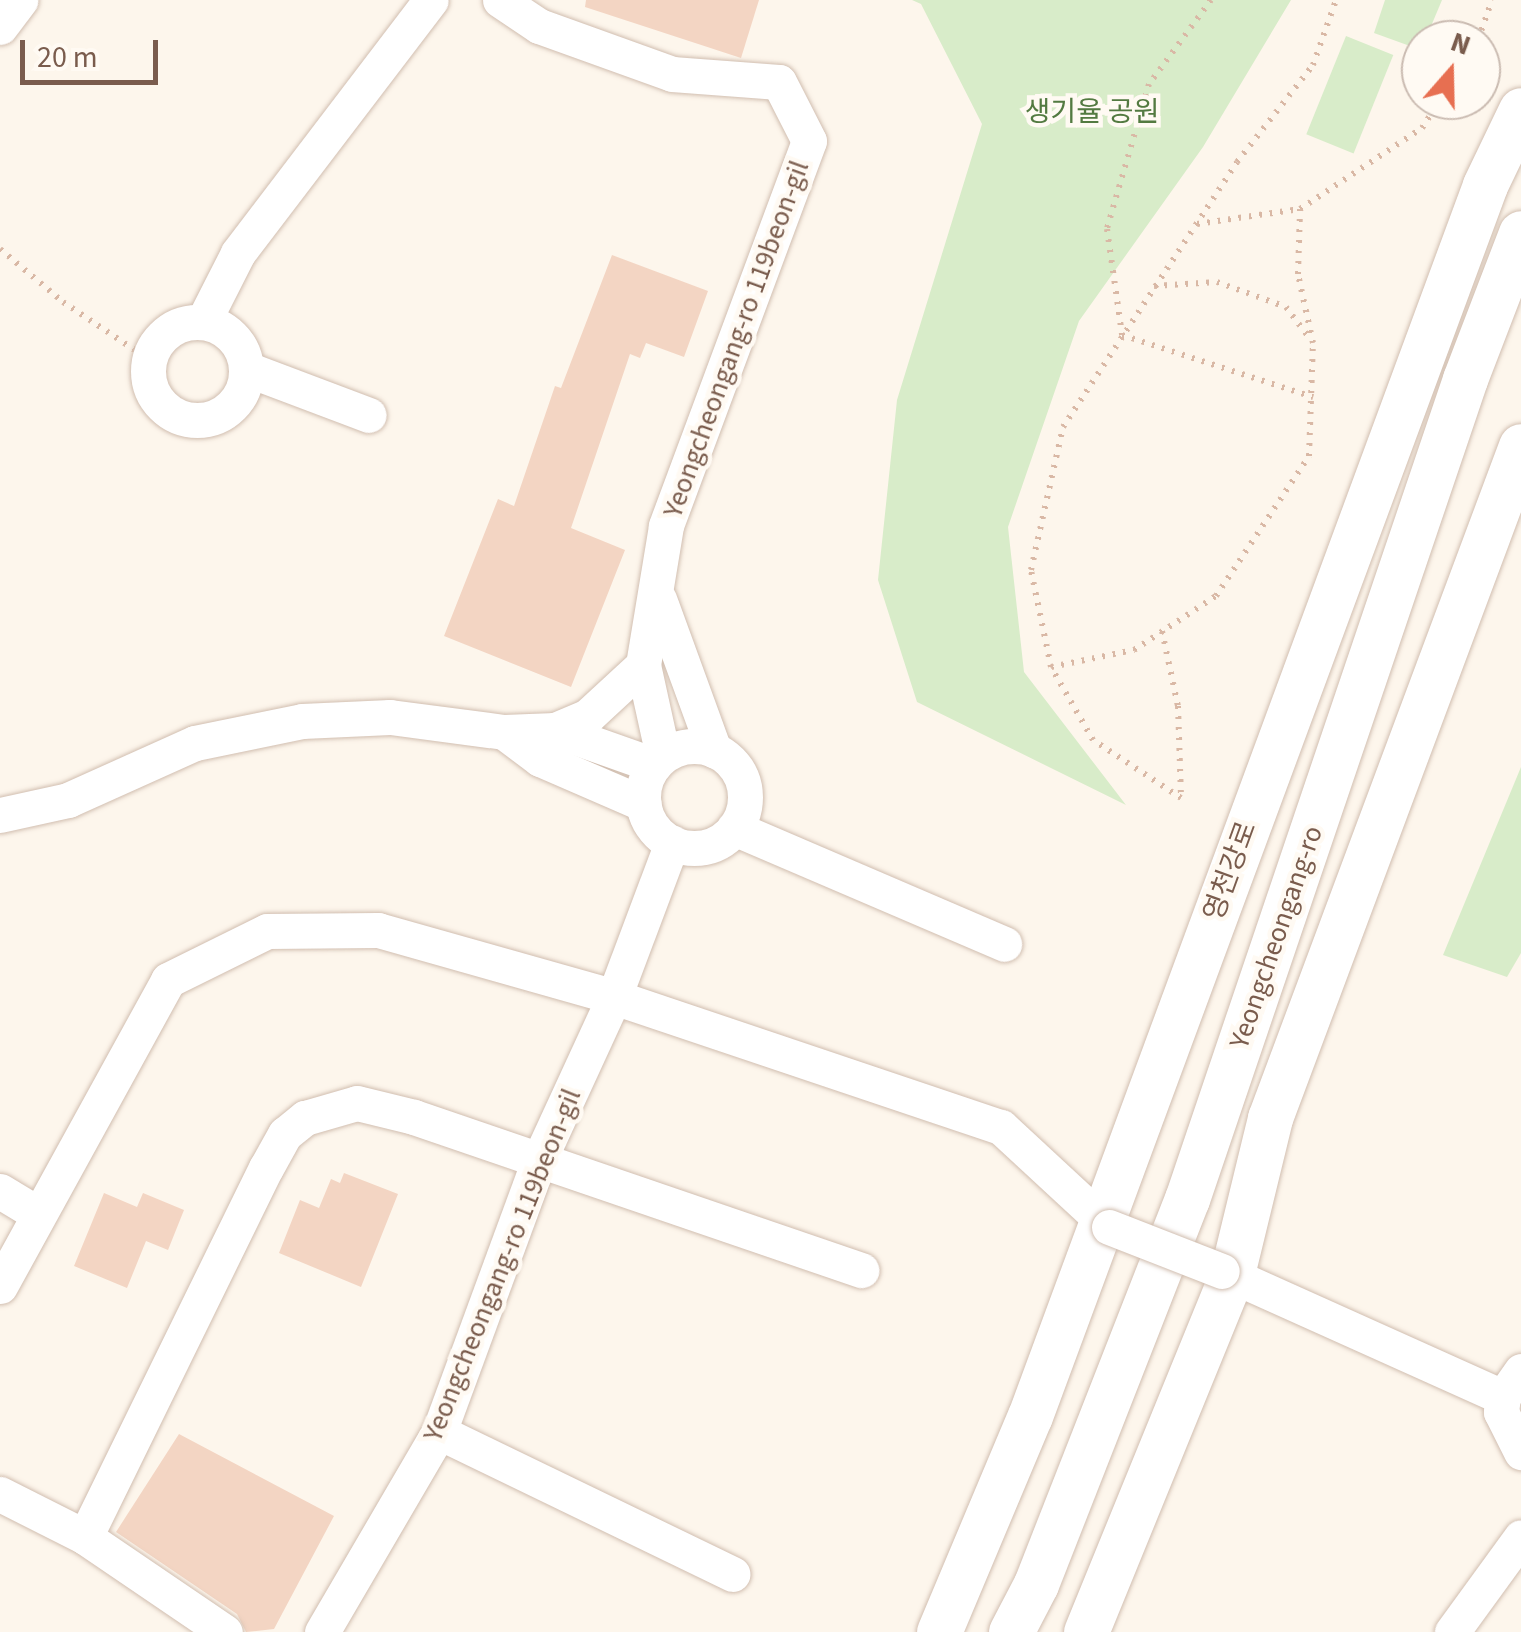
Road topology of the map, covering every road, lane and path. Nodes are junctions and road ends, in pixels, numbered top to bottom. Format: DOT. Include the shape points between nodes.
graph roads {
  1 [pos="20,0"];
  2 [pos="430,0"];
  3 [pos="500,0"];
  4 [pos="1211,0"];
  5 [pos="1336,0"];
  6 [pos="0,27"];
  7 [pos="1521,110"];
  8 [pos="1427,120"];
  9 [pos="1300,209"];
  10 [pos="1195,224"];
  11 [pos="1521,233"];
  12 [pos="0,249"];
  13 [pos="1153,286"];
  14 [pos="203,322"];
  15 [pos="1122,334"];
  16 [pos="1313,344"];
  17 [pos="148,358"];
  18 [pos="247,369"];
  19 [pos="1313,397"];
  20 [pos="369,416"];
  21 [pos="1521,446"];
  22 [pos="659,599"];
  23 [pos="1162,631"];
  24 [pos="644,665"];
  25 [pos="1050,667"];
  26 [pos="555,730"];
  27 [pos="504,732"];
  28 [pos="714,750"];
  29 [pos="659,760"];
  30 [pos="644,804"];
  31 [pos="0,815"];
  32 [pos="734,828"];
  33 [pos="672,843"];
  34 [pos="1004,944"];
  35 [pos="614,997"];
  36 [pos="540,1158"];
  37 [pos="0,1192"];
  38 [pos="38,1214"];
  39 [pos="1105,1224"];
  40 [pos="862,1270"];
  41 [pos="1227,1273"];
  42 [pos="0,1286"];
  43 [pos="1512,1384"];
  44 [pos="439,1432"];
  45 [pos="1521,1452"];
  46 [pos="0,1494"];
  47 [pos="1521,1537"];
  48 [pos="85,1538"];
  49 [pos="734,1574"];
  50 [pos="225,1632"];
  51 [pos="322,1632"];
  52 [pos="940,1632"];
  53 [pos="1011,1632"];
  54 [pos="1086,1632"];
  55 [pos="1452,1632"];
  1 -- 6 [label="street"];
  2 -- 14 [label="street" via="238,252"];
  3 -- 22 [label="street, Yeongcheongang-ro 119beon-gil" via="539,26 672,74 778,82 809,140 666,526"];
  4 -- 15 [label="path" via="1149,84 1106,230"];
  5 -- 10 [label="path" via="1313,65"];
  7 -- 39 [label="street, 영천강로" via="1484,185"];
  8 -- 9 [label="path"];
  9 -- 10 [label="path"];
  9 -- 16 [label="path" via="1298,274"];
  10 -- 13 [label="path"];
  11 -- 53 [label="street, Yeongcheongang-ro" via="1465,378 1187,1199 1036,1584"];
  12 -- 17 [label="path" via="63,302"];
  13 -- 15 [label="path"];
  13 -- 16 [label="path" via="1216,282 1234,288 1286,307"];
  14 -- 17 [label="street" via="169,330"];
  14 -- 18 [label="street" via="234,338"];
  15 -- 19 [label="path"];
  15 -- 25 [label="path" via="1063,426 1031,570"];
  16 -- 19 [label="path"];
  17 -- 18 [label="street" via="152,392 175,416 191,420 208,419 237,401"];
  18 -- 20 [label="street"];
  19 -- 23 [label="path" via="1309,456 1276,513 1216,596"];
  21 -- 41 [label="street" via="1270,1118"];
  22 -- 24 [label="street"];
  22 -- 28 [label="street"];
  23 -- 25 [label="path" via="1134,650"];
  23 -- 25 [label="path" via="1178,706 1181,798 1093,740"];
  24 -- 26 [label="street" via="588,716"];
  24 -- 29 [label="street"];
  26 -- 27 [label="street"];
  26 -- 29 [label="street"];
  27 -- 30 [label="street" via="540,758"];
  27 -- 31 [label="street" via="390,717 302,721 195,743 68,800"];
  28 -- 29 [label="street" via="678,748"];
  28 -- 32 [label="street" via="729,760 745,793"];
  29 -- 30 [label="street"];
  30 -- 33 [label="street" via="648,820"];
  32 -- 33 [label="street" via="706,847"];
  32 -- 34 [label="street"];
  33 -- 35 [label="street, Yeongcheongang-ro 119beon-gil"];
  35 -- 36 [label="street, Yeongcheongang-ro 119beon-gil"];
  35 -- 38 [label="street" via="378,930 266,931 168,980"];
  35 -- 39 [label="street" via="1001,1128"];
  36 -- 40 [label="street"];
  36 -- 44 [label="street, Yeongcheongang-ro 119beon-gil"];
  36 -- 48 [label="street" via="356,1102 305,1118 284,1134"];
  37 -- 38 [label="street"];
  38 -- 42 [label="street"];
  39 -- 41 [label="street, bridge"];
  39 -- 52 [label="street, 영천강로" via="971,1569"];
  41 -- 43 [label="street"];
  41 -- 54 [label="street"];
  43 -- 45 [label="street" via="1504,1428"];
  44 -- 49 [label="street"];
  44 -- 51 [label="street, Yeongcheongang-ro 119beon-gil"];
  46 -- 48 [label="street"];
  47 -- 55 [label="street"];
  48 -- 50 [label="street"];
}
